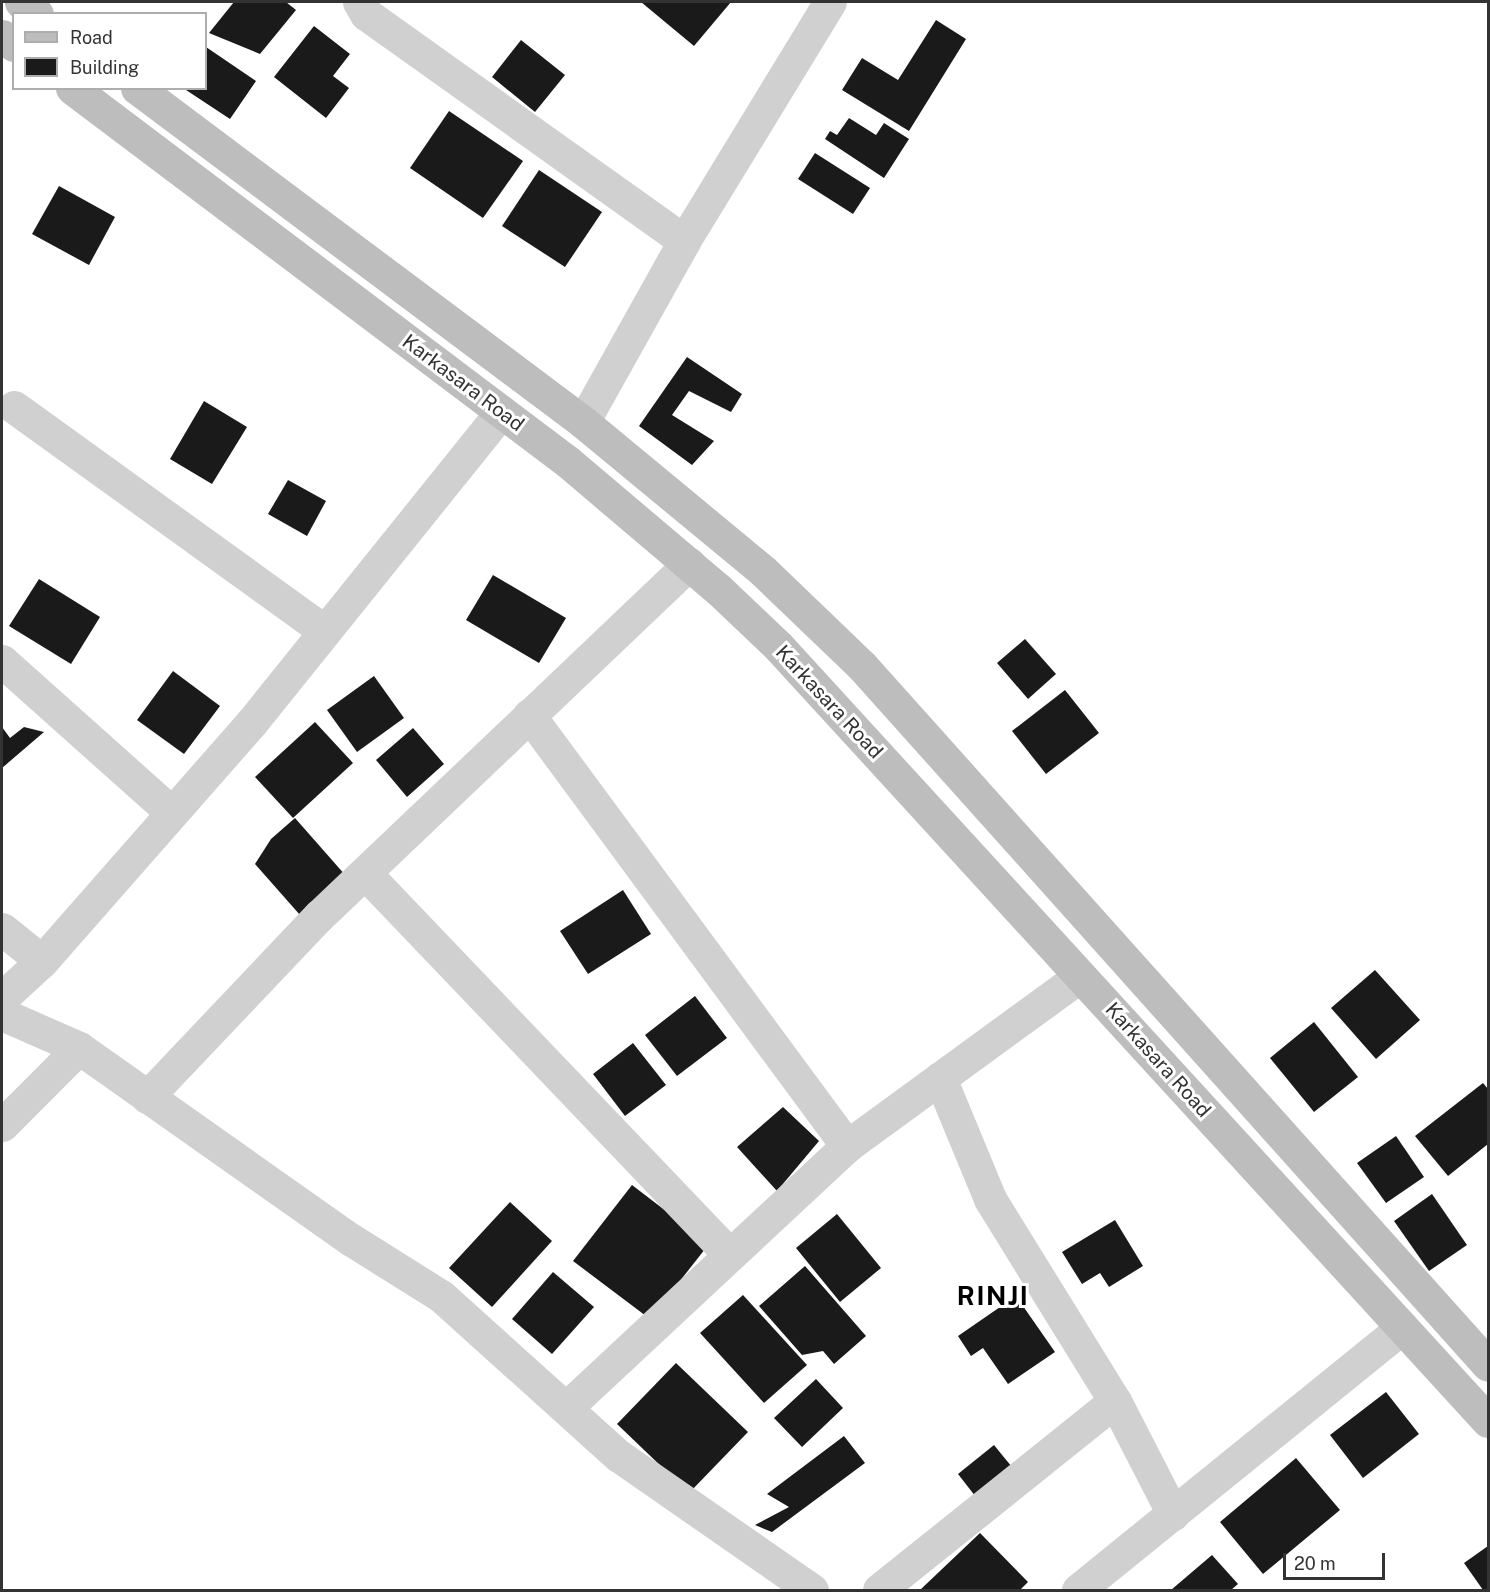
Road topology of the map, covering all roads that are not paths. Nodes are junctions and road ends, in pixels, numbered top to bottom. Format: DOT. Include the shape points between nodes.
graph roads {
  1 [pos="21,2"];
  2 [pos="360,2"];
  3 [pos="824,4"];
  4 [pos="34,12"];
  5 [pos="75,90"];
  6 [pos="140,90"];
  7 [pos="684,241"];
  8 [pos="456,327"];
  9 [pos="432,359"];
  10 [pos="14,407"];
  11 [pos="501,412"];
  12 [pos="583,422"];
  13 [pos="689,564"];
  14 [pos="325,631"];
  15 [pos="2,661"];
  16 [pos="529,715"];
  17 [pos="171,812"];
  18 [pos="365,873"];
  19 [pos="2,928"];
  20 [pos="42,961"];
  21 [pos="1080,976"];
  22 [pos="2,998"];
  23 [pos="2,1014"];
  24 [pos="78,1048"];
  25 [pos="940,1078"];
  26 [pos="147,1097"];
  27 [pos="2,1125"];
  28 [pos="847,1146"];
  29 [pos="730,1255"];
  30 [pos="1402,1328"];
  31 [pos="1488,1365"];
  32 [pos="1115,1401"];
  33 [pos="566,1408"];
  34 [pos="1488,1421"];
  35 [pos="1173,1514"];
  36 [pos="812,1590"];
  37 [pos="879,1590"];
  38 [pos="1078,1590"];
  1 -- 4 [label="main road"];
  2 -- 7 [label="street" via="366,14"];
  3 -- 7 [label="street"];
  5 -- 9 [label="main road, Karkasara Road"];
  6 -- 8 [label="main road, Karkasara Road"];
  7 -- 12 [label="street"];
  8 -- 9 [label="main road"];
  8 -- 12 [label="main road, Karkasara Road"];
  9 -- 11 [label="main road, Karkasara Road"];
  10 -- 14 [label="street"];
  11 -- 13 [label="main road, Karkasara Road"];
  11 -- 14 [label="street"];
  12 -- 31 [label="main road, Karkasara Road" via="763,571 862,666"];
  13 -- 16 [label="street"];
  13 -- 21 [label="main road, Karkasara Road" via="778,646"];
  14 -- 17 [label="street"];
  15 -- 17 [label="street"];
  16 -- 18 [label="street"];
  16 -- 28 [label="street"];
  17 -- 20 [label="street"];
  18 -- 26 [label="street"];
  18 -- 29 [label="street"];
  19 -- 20 [label="street"];
  20 -- 22 [label="street"];
  21 -- 25 [label="street"];
  21 -- 30 [label="main road, Karkasara Road"];
  23 -- 24 [label="street"];
  24 -- 26 [label="street"];
  24 -- 27 [label="street"];
  25 -- 28 [label="street"];
  25 -- 32 [label="street" via="990,1199"];
  26 -- 33 [label="street" via="441,1296"];
  28 -- 29 [label="street"];
  29 -- 33 [label="street"];
  30 -- 34 [label="main road, Karkasara Road"];
  30 -- 35 [label="street"];
  32 -- 35 [label="street"];
  32 -- 37 [label="street"];
  33 -- 36 [label="street" via="619,1456"];
  35 -- 38 [label="street"];
}
